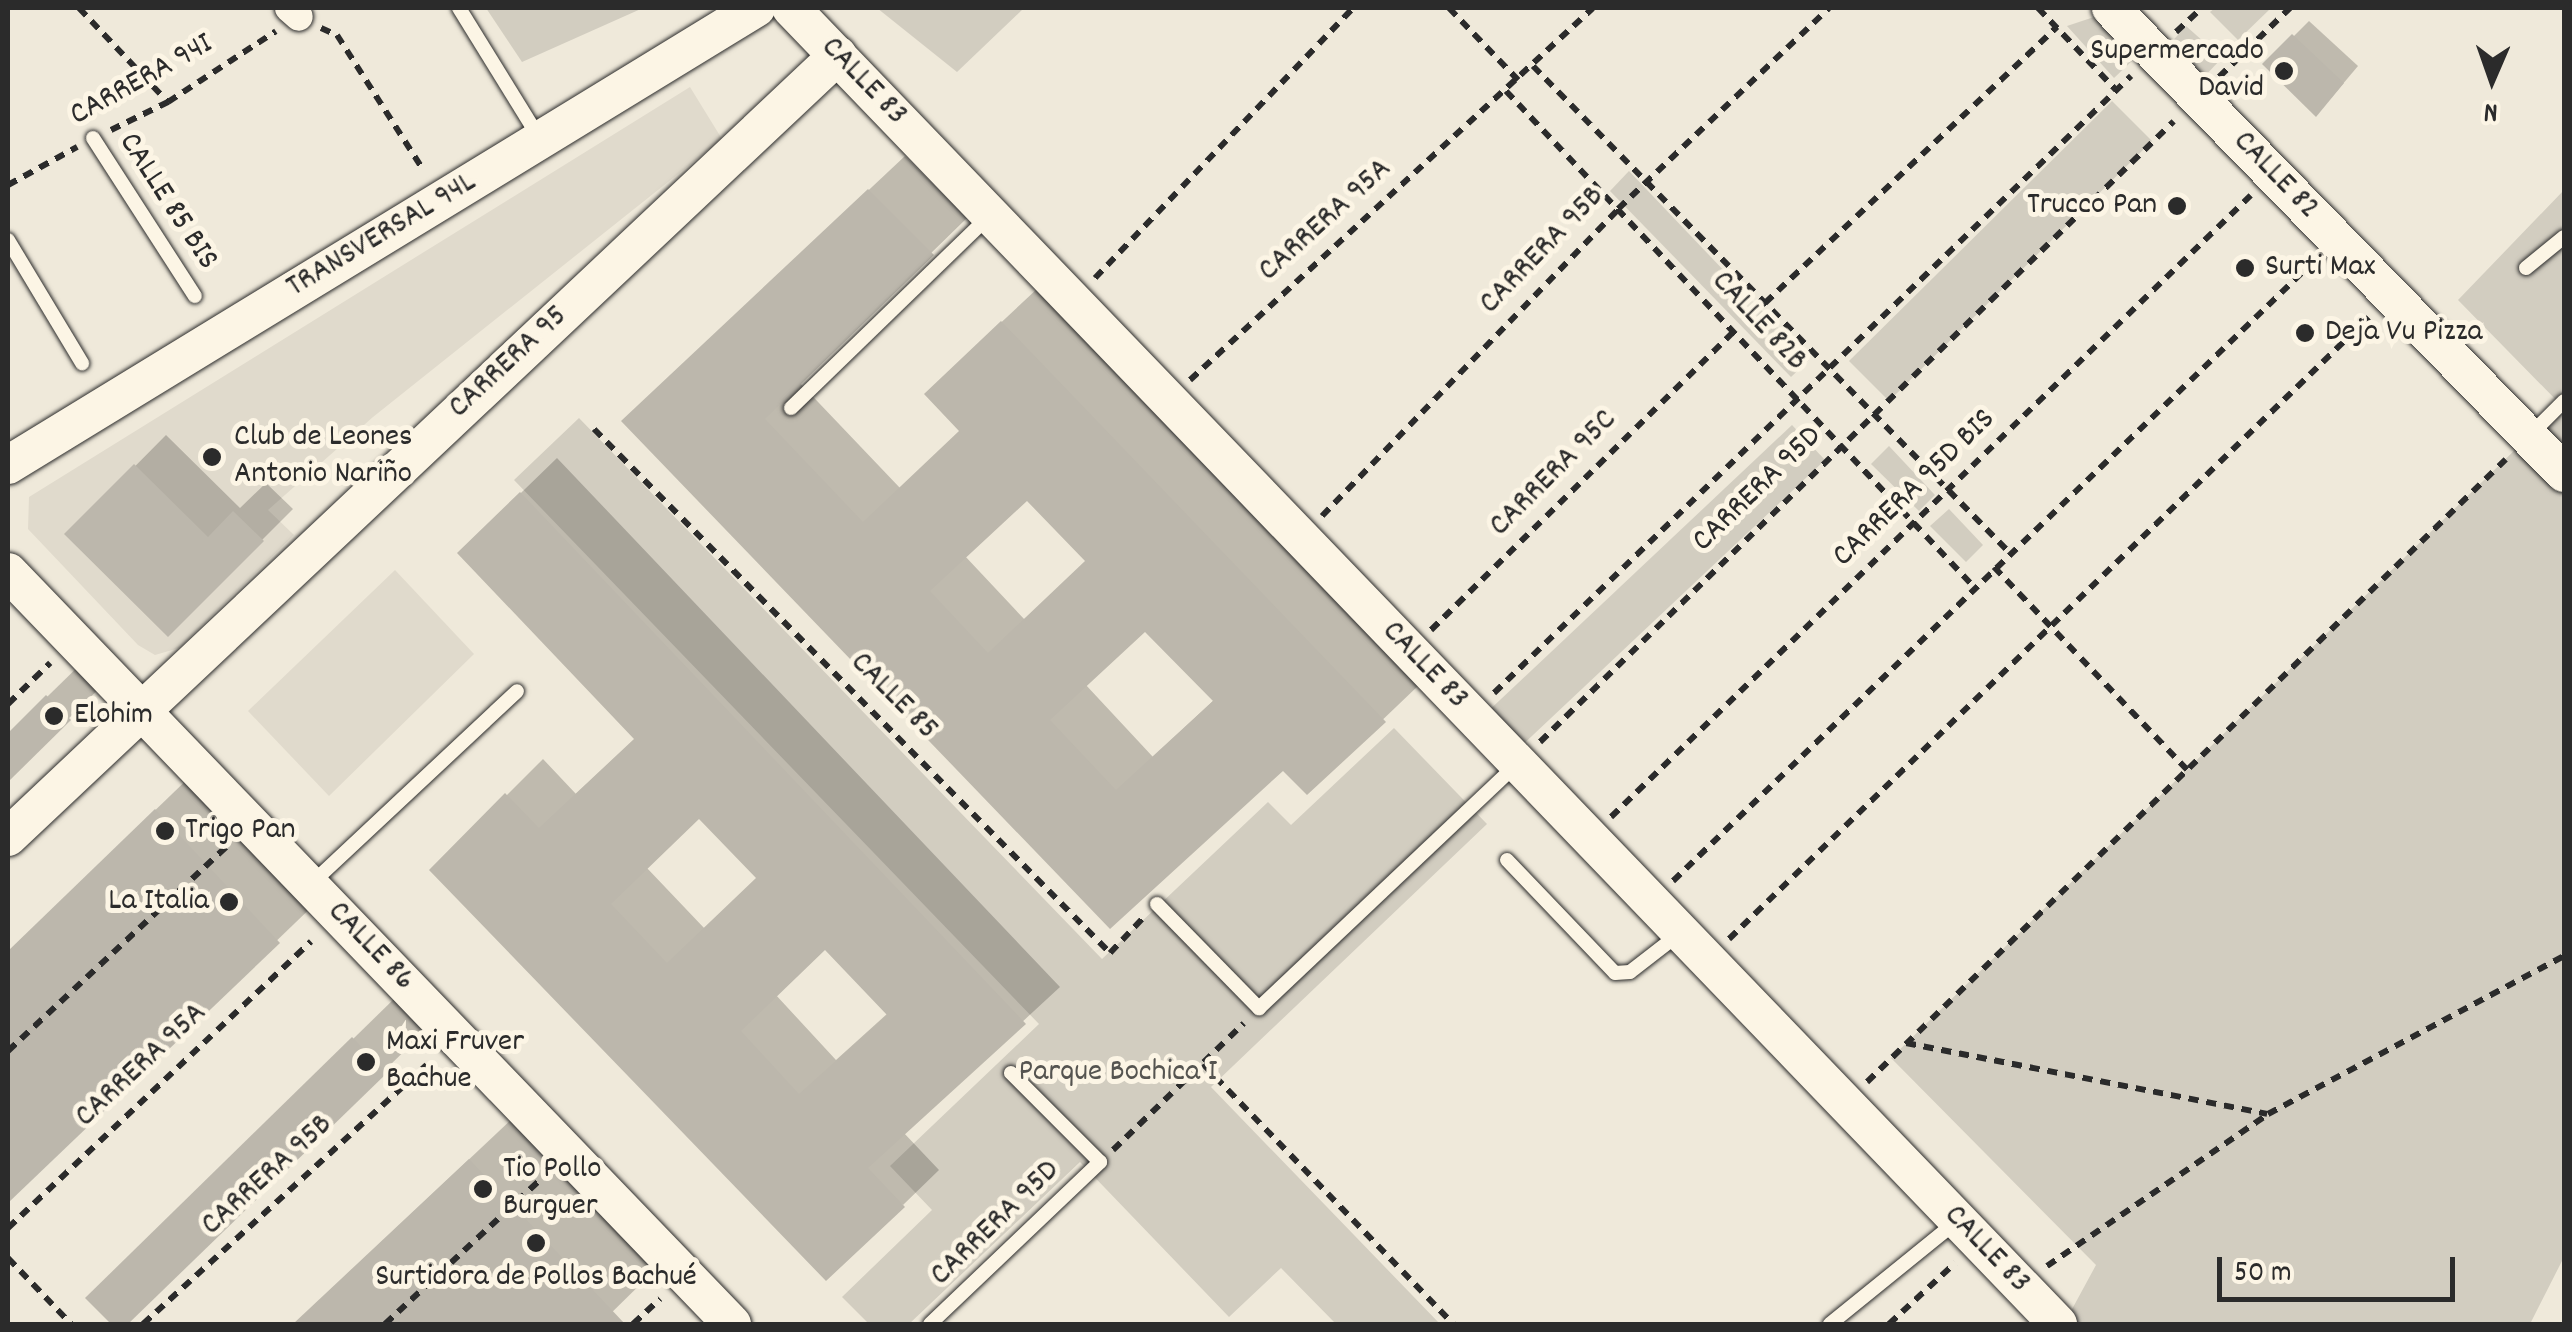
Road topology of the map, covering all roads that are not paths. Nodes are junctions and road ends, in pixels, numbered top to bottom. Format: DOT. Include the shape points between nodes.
graph roads {
  1 [pos="460,8"];
  2 [pos="756,8"];
  3 [pos="791,8"];
  4 [pos="2112,8"];
  5 [pos="838,56"];
  6 [pos="93,138"];
  7 [pos="541,140"];
  8 [pos="990,215"];
  9 [pos="2564,236"];
  10 [pos="8,240"];
  11 [pos="2526,268"];
  12 [pos="195,296"];
  13 [pos="82,362"];
  14 [pos="2564,402"];
  15 [pos="792,408"];
  16 [pos="2529,436"];
  17 [pos="8,465"];
  18 [pos="2564,473"];
  19 [pos="8,572"];
  20 [pos="517,691"];
  21 [pos="140,708"];
  22 [pos="1518,764"];
  23 [pos="8,837"];
  24 [pos="1506,860"];
  25 [pos="310,885"];
  26 [pos="1157,904"];
  27 [pos="1680,932"];
  28 [pos="1011,1073"];
  29 [pos="1968,1231"];
  30 [pos="732,1324"];
  31 [pos="930,1324"];
  32 [pos="1830,1324"];
  33 [pos="2058,1324"];
  1 -- 7 [label="lane"];
  2 -- 7 [label="street, TRANSVERSAL 94L"];
  3 -- 5 [label="street, CALLE 83"];
  4 -- 16 [label="street, CALLE 82"];
  5 -- 8 [label="street, CALLE 83"];
  5 -- 21 [label="street, CARRERA 95"];
  6 -- 12 [label="lane, CALLE 85 BIS"];
  7 -- 17 [label="street, TRANSVERSAL 94L"];
  8 -- 15 [label="lane"];
  8 -- 22 [label="street, CALLE 83"];
  9 -- 11 [label="lane"];
  10 -- 13 [label="lane"];
  14 -- 16 [label="lane"];
  16 -- 18 [label="street, CALLE 82"];
  19 -- 21 [label="street, CALLE 86"];
  20 -- 25 [label="lane"];
  21 -- 23 [label="street, CARRERA 95"];
  21 -- 25 [label="street, CALLE 86"];
  22 -- 26 [label="lane" via="1259,1008"];
  22 -- 27 [label="street, CALLE 83"];
  24 -- 27 [label="lane" via="1615,973 1630,972"];
  25 -- 30 [label="street, CALLE 86"];
  27 -- 29 [label="street, CALLE 83"];
  28 -- 31 [label="lane, CARRERA 95D" via="1100,1162"];
  29 -- 32 [label="lane"];
  29 -- 33 [label="street, CALLE 83"];
}
